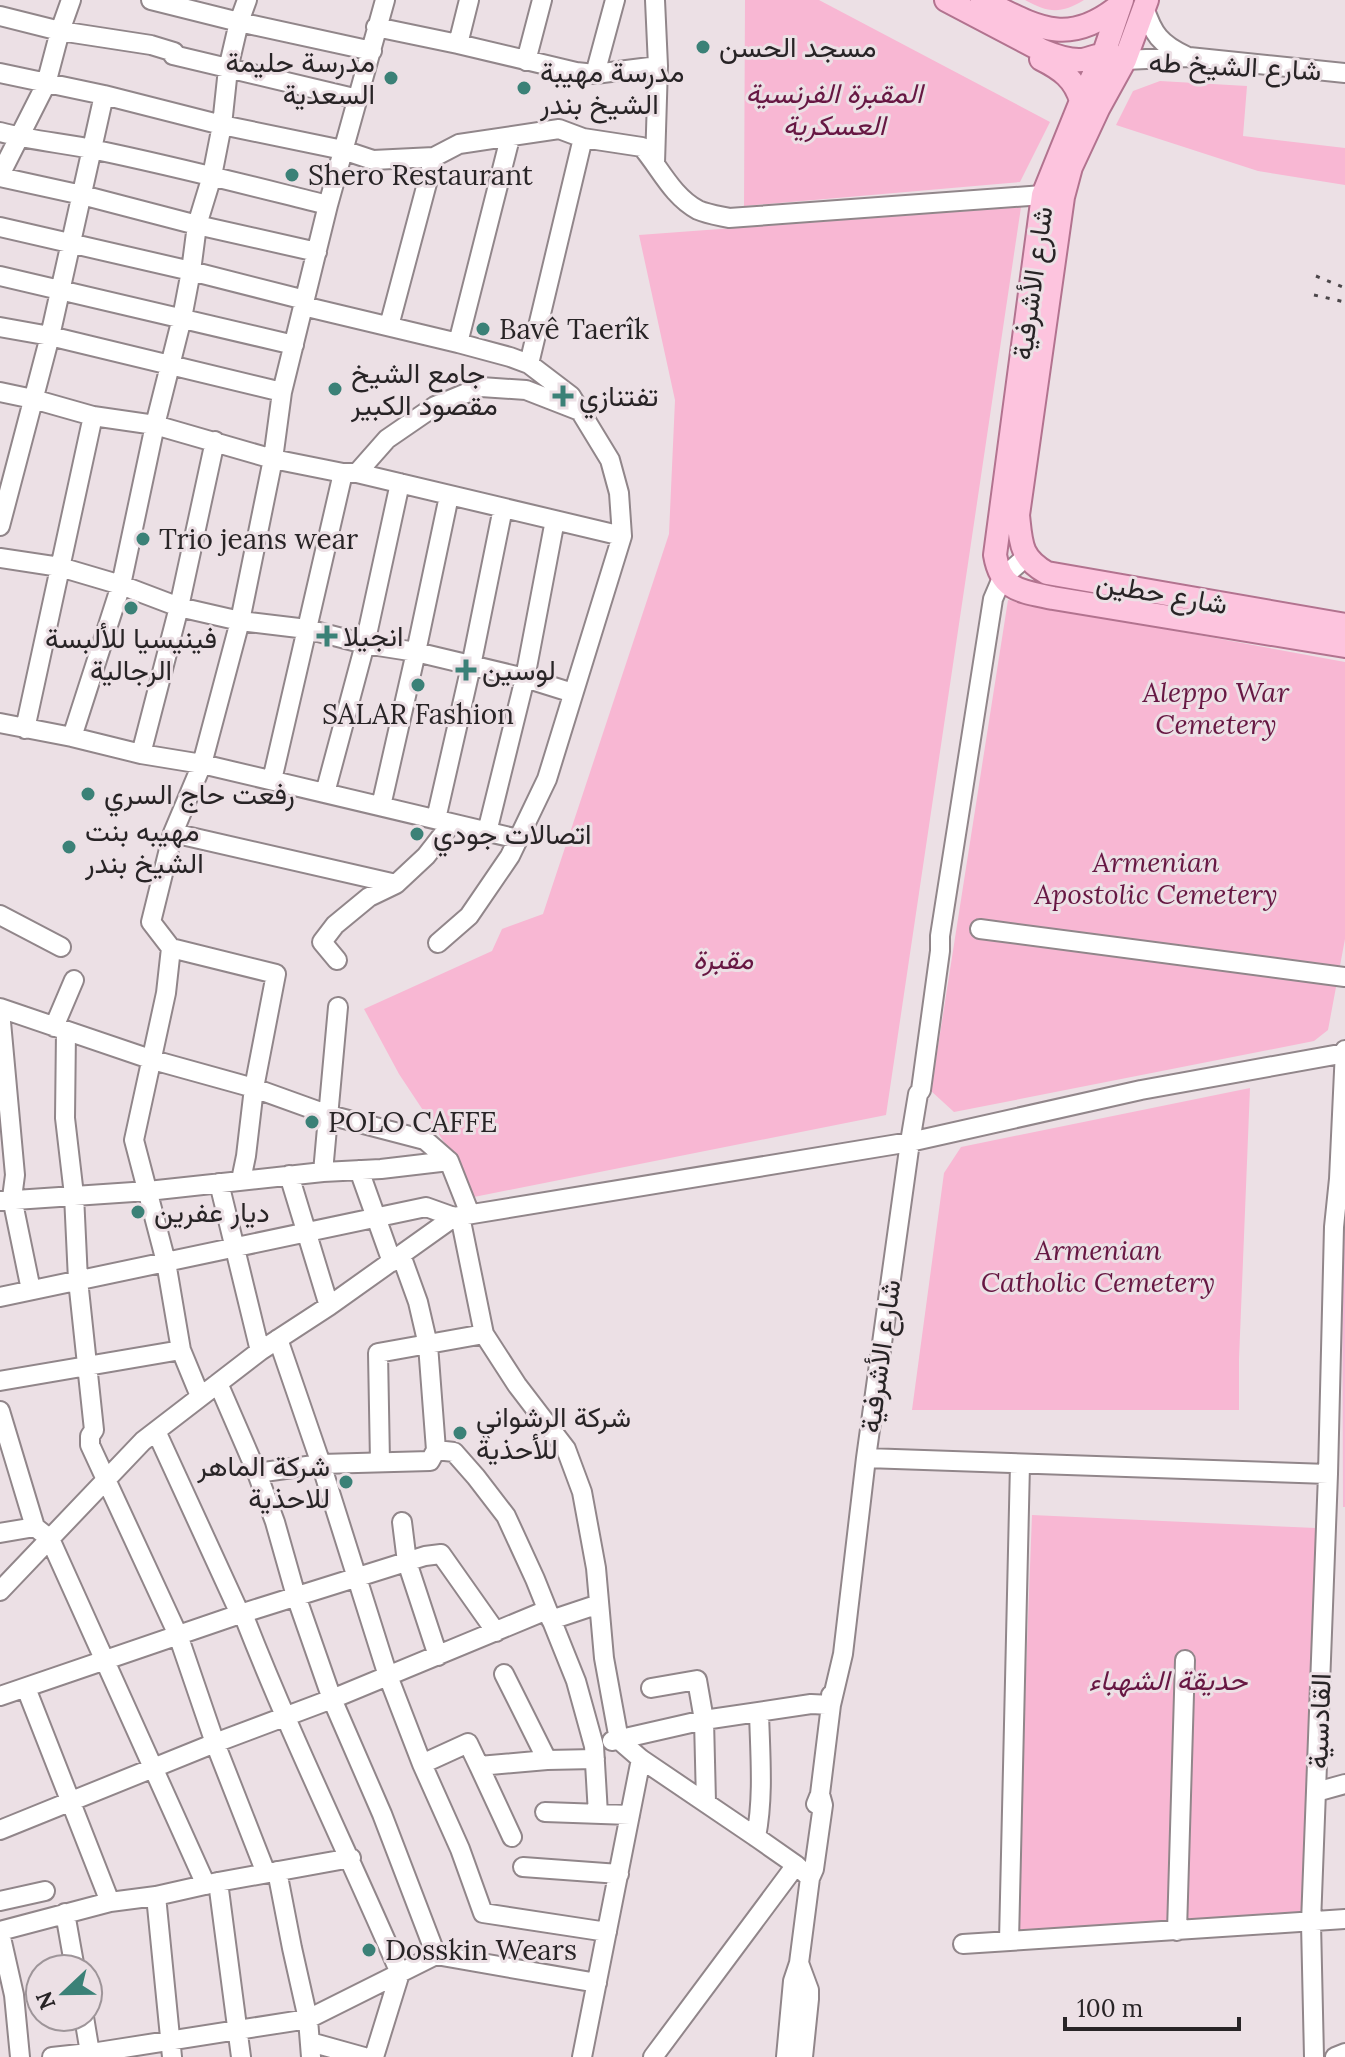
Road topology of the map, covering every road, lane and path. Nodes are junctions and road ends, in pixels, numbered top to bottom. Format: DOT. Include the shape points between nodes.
graph roads {
  1 [pos="71,0"];
  2 [pos="151,0"];
  3 [pos="247,0"];
  4 [pos="364,0"];
  5 [pos="469,0"];
  6 [pos="542,0"];
  7 [pos="615,0"];
  8 [pos="655,0"];
  9 [pos="946,0"];
  10 [pos="982,0"];
  11 [pos="384,2"];
  12 [pos="1121,3"];
  13 [pos="1146,3"];
  14 [pos="0,16"];
  15 [pos="239,22"];
  16 [pos="991,24"];
  17 [pos="376,27"];
  18 [pos="60,31"];
  19 [pos="458,44"];
  20 [pos="372,51"];
  21 [pos="1114,56"];
  22 [pos="1189,57"];
  23 [pos="526,61"];
  24 [pos="658,66"];
  25 [pos="228,69"];
  26 [pos="0,73"];
  27 [pos="1345,73"];
  28 [pos="595,74"];
  29 [pos="46,84"];
  30 [pos="104,95"];
  31 [pos="358,99"];
  32 [pos="1081,101"];
  33 [pos="222,125"];
  34 [pos="0,132"];
  35 [pos="19,137"];
  36 [pos="510,138"];
  37 [pos="583,138"];
  38 [pos="92,149"];
  39 [pos="343,150"];
  40 [pos="434,157"];
  41 [pos="655,163"];
  42 [pos="0,176"];
  43 [pos="212,176"];
  44 [pos="82,195"];
  45 [pos="1043,195"];
  46 [pos="328,205"];
  47 [pos="197,225"];
  48 [pos="0,227"];
  49 [pos="71,243"];
  50 [pos="317,252"];
  51 [pos="191,271"];
  52 [pos="0,276"];
  53 [pos="60,290"];
  54 [pos="304,303"];
  55 [pos="182,318"];
  56 [pos="389,326"];
  57 [pos="0,327"];
  58 [pos="50,336"];
  59 [pos="458,343"];
  60 [pos="294,345"];
  61 [pos="529,364"];
  62 [pos="170,365"];
  63 [pos="0,392"];
  64 [pos="282,392"];
  65 [pos="33,399"];
  66 [pos="580,411"];
  67 [pos="93,416"];
  68 [pos="155,425"];
  69 [pos="215,441"];
  70 [pos="273,459"];
  71 [pos="350,473"];
  72 [pos="400,483"];
  73 [pos="449,496"];
  74 [pos="503,508"];
  75 [pos="555,520"];
  76 [pos="0,526"];
  77 [pos="622,536"];
  78 [pos="1026,557"];
  79 [pos="0,558"];
  80 [pos="60,567"];
  81 [pos="1002,578"];
  82 [pos="121,585"];
  83 [pos="179,607"];
  84 [pos="240,621"];
  85 [pos="1345,625"];
  86 [pos="307,629"];
  87 [pos="365,644"];
  88 [pos="1345,646"];
  89 [pos="416,652"];
  90 [pos="471,666"];
  91 [pos="525,678"];
  92 [pos="573,693"];
  93 [pos="0,723"];
  94 [pos="25,729"];
  95 [pos="72,737"];
  96 [pos="141,754"];
  97 [pos="202,764"];
  98 [pos="272,780"];
  99 [pos="325,793"];
  100 [pos="381,806"];
  101 [pos="444,822"];
  102 [pos="487,832"];
  103 [pos="173,833"];
  104 [pos="518,839"];
  105 [pos="396,884"];
  106 [pos="0,915"];
  107 [pos="980,929"];
  108 [pos="438,943"];
  109 [pos="61,947"];
  110 [pos="171,948"];
  111 [pos="337,960"];
  112 [pos="1345,977"];
  113 [pos="74,980"];
  114 [pos="338,1007"];
  115 [pos="0,1010"];
  116 [pos="60,1029"];
  117 [pos="1345,1051"];
  118 [pos="153,1060"];
  119 [pos="254,1088"];
  120 [pos="329,1115"];
  121 [pos="910,1142"];
  122 [pos="449,1161"];
  123 [pos="359,1170"];
  124 [pos="1342,1171"];
  125 [pos="323,1172"];
  126 [pos="289,1175"];
  127 [pos="241,1180"];
  128 [pos="219,1183"];
  129 [pos="148,1191"];
  130 [pos="74,1195"];
  131 [pos="6,1200"];
  132 [pos="461,1216"];
  133 [pos="375,1218"];
  134 [pos="305,1233"];
  135 [pos="233,1248"];
  136 [pos="396,1258"];
  137 [pos="166,1262"];
  138 [pos="78,1280"];
  139 [pos="31,1290"];
  140 [pos="0,1297"];
  141 [pos="329,1306"];
  142 [pos="484,1334"];
  143 [pos="278,1339"];
  144 [pos="428,1345"];
  145 [pos="181,1350"];
  146 [pos="260,1351"];
  147 [pos="86,1366"];
  148 [pos="0,1381"];
  149 [pos="218,1383"];
  150 [pos="200,1396"];
  151 [pos="0,1411"];
  152 [pos="156,1431"];
  153 [pos="436,1450"];
  154 [pos="866,1458"];
  155 [pos="380,1462"];
  156 [pos="321,1464"];
  157 [pos="1020,1464"];
  158 [pos="257,1473"];
  159 [pos="1328,1474"];
  160 [pos="106,1482"];
  161 [pos="1336,1513"];
  162 [pos="402,1522"];
  163 [pos="35,1527"];
  164 [pos="0,1533"];
  165 [pos="50,1539"];
  166 [pos="407,1562"];
  167 [pos="356,1578"];
  168 [pos="0,1591"];
  169 [pos="296,1596"];
  170 [pos="599,1604"];
  171 [pos="240,1614"];
  172 [pos="549,1615"];
  173 [pos="496,1632"];
  174 [pos="178,1635"];
  175 [pos="438,1656"];
  176 [pos="1185,1660"];
  177 [pos="104,1661"];
  178 [pos="504,1674"];
  179 [pos="388,1676"];
  180 [pos="26,1688"];
  181 [pos="651,1688"];
  182 [pos="0,1696"];
  183 [pos="332,1699"];
  184 [pos="831,1705"];
  185 [pos="759,1712"];
  186 [pos="285,1716"];
  187 [pos="704,1720"];
  188 [pos="619,1740"];
  189 [pos="215,1743"];
  190 [pos="594,1752"];
  191 [pos="641,1759"];
  192 [pos="547,1760"];
  193 [pos="422,1764"];
  194 [pos="479,1766"];
  195 [pos="153,1769"];
  196 [pos="1345,1784"];
  197 [pos="1316,1792"];
  198 [pos="71,1802"];
  199 [pos="706,1802"];
  200 [pos="545,1812"];
  201 [pos="598,1814"];
  202 [pos="630,1815"];
  203 [pos="0,1830"];
  204 [pos="512,1837"];
  205 [pos="756,1837"];
  206 [pos="351,1858"];
  207 [pos="796,1865"];
  208 [pos="523,1867"];
  209 [pos="272,1872"];
  210 [pos="619,1874"];
  211 [pos="810,1878"];
  212 [pos="212,1883"];
  213 [pos="45,1891"];
  214 [pos="156,1896"];
  215 [pos="0,1901"];
  216 [pos="110,1902"];
  217 [pos="65,1913"];
  218 [pos="1345,1919"];
  219 [pos="1311,1923"];
  220 [pos="1177,1931"];
  221 [pos="0,1932"];
  222 [pos="607,1932"];
  223 [pos="1009,1941"];
  224 [pos="963,1944"];
  225 [pos="72,1953"];
  226 [pos="436,1955"];
  227 [pos="799,1963"];
  228 [pos="400,1973"];
  229 [pos="597,1983"];
  230 [pos="308,2019"];
  231 [pos="238,2030"];
  232 [pos="89,2033"];
  233 [pos="171,2048"];
  234 [pos="310,2050"];
  235 [pos="1345,2053"];
  236 [pos="96,2054"];
  237 [pos="61,2056"];
  238 [pos="20,2057"];
  239 [pos="241,2057"];
  240 [pos="364,2057"];
  241 [pos="374,2057"];
  242 [pos="582,2057"];
  243 [pos="653,2057"];
  244 [pos="786,2057"];
  245 [pos="803,2057"];
  246 [pos="1314,2057"];
  247 [pos="1335,2057"];
  1 -- 18 [label="street"];
  2 -- 15 [label="street"];
  3 -- 15 [label="street"];
  4 -- 11 [label="street"];
  5 -- 19 [label="street"];
  6 -- 23 [label="street"];
  7 -- 28 [label="street"];
  8 -- 24 [label="street"];
  9 -- 16 [label="main road"];
  10 -- 12 [label="main road" via="1049,29 1094,23"];
  11 -- 17 [label="street"];
  12 -- 21 [label="main road, شارع الأشرفية"];
  13 -- 21 [label="main road, شارع الأشرفية"];
  13 -- 22 [label="street" via="1159,39"];
  14 -- 18 [label="street"];
  15 -- 20 [label="street"];
  15 -- 25 [label="street"];
  16 -- 21 [label="main road" via="1058,56"];
  16 -- 32 [label="main road" via="1063,71"];
  17 -- 19 [label="street"];
  17 -- 20 [label="street"];
  18 -- 25 [label="street" via="151,45"];
  18 -- 29 [label="street"];
  19 -- 23 [label="street"];
  20 -- 31 [label="street"];
  21 -- 22 [label="street, شارع الشيخ طه"];
  21 -- 32 [label="main road, شارع الأشرفية"];
  21 -- 78 [label="main road, شارع الأشرفية" via="1063,197 1018,515"];
  22 -- 27 [label="street, شارع الشيخ طه"];
  23 -- 28 [label="street"];
  24 -- 28 [label="street"];
  24 -- 41 [label="street"];
  25 -- 31 [label="street"];
  25 -- 33 [label="street"];
  26 -- 29 [label="street"];
  29 -- 30 [label="street"];
  29 -- 35 [label="street"];
  30 -- 33 [label="street"];
  30 -- 38 [label="street"];
  31 -- 39 [label="street"];
  32 -- 45 [label="main road, شارع الأشرفية"];
  33 -- 39 [label="street"];
  33 -- 43 [label="street"];
  34 -- 35 [label="street"];
  35 -- 38 [label="street"];
  35 -- 42 [label="street"];
  36 -- 37 [label="street" via="559,129"];
  36 -- 40 [label="street" via="459,144"];
  36 -- 59 [label="street"];
  37 -- 41 [label="street" via="642,147"];
  37 -- 61 [label="street"];
  38 -- 43 [label="street"];
  38 -- 44 [label="street"];
  39 -- 40 [label="street" via="373,160"];
  39 -- 46 [label="street"];
  40 -- 56 [label="street"];
  41 -- 45 [label="street" via="675,192 699,210 729,218"];
  42 -- 44 [label="street"];
  43 -- 46 [label="street"];
  43 -- 47 [label="street"];
  44 -- 47 [label="street"];
  44 -- 49 [label="street"];
  45 -- 81 [label="main road, شارع الأشرفية" via="995,555"];
  46 -- 50 [label="street"];
  47 -- 50 [label="street"];
  47 -- 51 [label="street"];
  48 -- 49 [label="street"];
  49 -- 51 [label="street"];
  49 -- 53 [label="street"];
  50 -- 54 [label="street"];
  51 -- 54 [label="street"];
  51 -- 55 [label="street"];
  52 -- 53 [label="street"];
  53 -- 55 [label="street"];
  53 -- 58 [label="street"];
  54 -- 56 [label="street"];
  54 -- 60 [label="street"];
  55 -- 60 [label="street"];
  55 -- 62 [label="street"];
  56 -- 59 [label="street"];
  57 -- 58 [label="street"];
  58 -- 62 [label="street"];
  58 -- 65 [label="street"];
  59 -- 61 [label="street"];
  60 -- 64 [label="street"];
  61 -- 66 [label="street" via="571,396"];
  62 -- 64 [label="street"];
  62 -- 68 [label="street"];
  63 -- 65 [label="street"];
  64 -- 70 [label="street"];
  65 -- 67 [label="street"];
  65 -- 76 [label="street"];
  66 -- 71 [label="street" via="526,390 481,387 435,406"];
  66 -- 77 [label="street" via="610,460"];
  67 -- 68 [label="street"];
  67 -- 80 [label="street"];
  68 -- 69 [label="street"];
  68 -- 82 [label="street"];
  69 -- 70 [label="street"];
  69 -- 83 [label="street"];
  70 -- 71 [label="street"];
  70 -- 84 [label="street"];
  71 -- 72 [label="street"];
  71 -- 86 [label="street"];
  72 -- 73 [label="street"];
  72 -- 87 [label="street"];
  73 -- 74 [label="street"];
  73 -- 89 [label="street"];
  74 -- 75 [label="street"];
  74 -- 90 [label="street"];
  75 -- 77 [label="street"];
  75 -- 91 [label="street"];
  77 -- 92 [label="street"];
  78 -- 81 [label="street"];
  78 -- 85 [label="main road, شارع حطين" via="1047,573"];
  79 -- 80 [label="street"];
  80 -- 82 [label="street"];
  80 -- 94 [label="street"];
  81 -- 88 [label="main road, شارع حطين" via="1015,588 1053,598"];
  81 -- 121 [label="street, شارع الأشرفية" via="993,599 940,936 933,951"];
  82 -- 83 [label="street"];
  82 -- 95 [label="street"];
  83 -- 84 [label="street"];
  83 -- 96 [label="street"];
  84 -- 86 [label="street"];
  84 -- 97 [label="street"];
  86 -- 87 [label="street"];
  86 -- 98 [label="street"];
  87 -- 89 [label="street"];
  87 -- 99 [label="street"];
  89 -- 90 [label="street"];
  89 -- 100 [label="street"];
  90 -- 91 [label="street"];
  90 -- 101 [label="street"];
  91 -- 92 [label="street"];
  91 -- 102 [label="street"];
  92 -- 104 [label="street" via="547,779"];
  93 -- 94 [label="street"];
  94 -- 95 [label="street"];
  95 -- 96 [label="street"];
  96 -- 97 [label="street"];
  97 -- 98 [label="street"];
  97 -- 103 [label="street"];
  98 -- 99 [label="street"];
  99 -- 100 [label="street"];
  100 -- 101 [label="street"];
  101 -- 102 [label="street"];
  101 -- 105 [label="street" via="426,856"];
  102 -- 104 [label="street"];
  103 -- 105 [label="street"];
  103 -- 110 [label="street" via="151,922"];
  104 -- 108 [label="street" via="469,916"];
  105 -- 111 [label="street" via="369,897 335,925 322,942"];
  106 -- 109 [label="street"];
  107 -- 112 [label="street"];
  110 -- 118 [label="street"];
  110 -- 119 [label="street" via="276,974"];
  113 -- 116 [label="street"];
  114 -- 120 [label="street"];
  115 -- 116 [label="street"];
  115 -- 131 [label="street" via="15,1175"];
  116 -- 118 [label="street"];
  116 -- 130 [label="street"];
  117 -- 121 [label="street"];
  117 -- 124 [label="street, القادسية"];
  118 -- 119 [label="street"];
  118 -- 129 [label="street" via="134,1140"];
  119 -- 120 [label="street"];
  119 -- 127 [label="street"];
  120 -- 122 [label="street" via="425,1140"];
  120 -- 125 [label="street"];
  121 -- 132 [label="street"];
  121 -- 154 [label="street, شارع الأشرفية"];
  122 -- 123 [label="street"];
  122 -- 132 [label="street"];
  123 -- 125 [label="street"];
  123 -- 133 [label="street"];
  124 -- 159 [label="street, القادسية" via="1334,1227"];
  125 -- 126 [label="street"];
  126 -- 127 [label="street"];
  126 -- 134 [label="street"];
  127 -- 128 [label="street"];
  128 -- 129 [label="street"];
  128 -- 135 [label="street"];
  129 -- 130 [label="street"];
  129 -- 137 [label="street"];
  130 -- 131 [label="street"];
  130 -- 138 [label="street"];
  131 -- 139 [label="street"];
  132 -- 133 [label="street" via="426,1207"];
  132 -- 136 [label="street"];
  132 -- 142 [label="street"];
  133 -- 134 [label="street"];
  133 -- 136 [label="street"];
  134 -- 135 [label="street"];
  134 -- 141 [label="street"];
  135 -- 137 [label="street"];
  135 -- 146 [label="street"];
  136 -- 141 [label="street"];
  136 -- 144 [label="street" via="418,1302"];
  137 -- 138 [label="street"];
  137 -- 145 [label="street"];
  138 -- 139 [label="street"];
  138 -- 147 [label="street"];
  139 -- 140 [label="street"];
  141 -- 143 [label="street"];
  142 -- 144 [label="street"];
  142 -- 170 [label="street" via="566,1449 582,1492"];
  143 -- 146 [label="street"];
  143 -- 156 [label="street"];
  144 -- 153 [label="street"];
  144 -- 155 [label="street" via="378,1353"];
  145 -- 147 [label="street"];
  145 -- 150 [label="street"];
  146 -- 149 [label="street"];
  147 -- 148 [label="street"];
  147 -- 160 [label="street" via="94,1430 90,1445"];
  149 -- 150 [label="street"];
  149 -- 158 [label="street"];
  150 -- 152 [label="street"];
  151 -- 163 [label="street"];
  152 -- 160 [label="street"];
  152 -- 171 [label="street"];
  153 -- 155 [label="street" via="430,1461"];
  153 -- 172 [label="street" via="454,1452 506,1516"];
  154 -- 157 [label="street"];
  154 -- 184 [label="street, شارع الأشرفية" via="843,1654"];
  155 -- 156 [label="street"];
  156 -- 158 [label="street"];
  156 -- 167 [label="street"];
  157 -- 159 [label="street"];
  157 -- 223 [label="street"];
  158 -- 169 [label="street"];
  159 -- 161 [label="street, القادسية"];
  160 -- 165 [label="street"];
  160 -- 174 [label="street"];
  161 -- 197 [label="street, القادسية"];
  162 -- 166 [label="street"];
  163 -- 164 [label="street"];
  163 -- 165 [label="street"];
  165 -- 168 [label="street"];
  165 -- 177 [label="street"];
  166 -- 167 [label="street"];
  166 -- 173 [label="street" via="441,1554"];
  166 -- 175 [label="street"];
  167 -- 169 [label="street"];
  167 -- 179 [label="street"];
  169 -- 171 [label="street"];
  169 -- 183 [label="street"];
  170 -- 172 [label="street"];
  170 -- 188 [label="street"];
  171 -- 174 [label="street"];
  171 -- 186 [label="street"];
  172 -- 173 [label="street"];
  172 -- 190 [label="street" via="576,1681"];
  173 -- 175 [label="street"];
  174 -- 177 [label="street"];
  174 -- 189 [label="street"];
  175 -- 179 [label="street"];
  176 -- 220 [label="street"];
  177 -- 180 [label="street"];
  177 -- 195 [label="street"];
  178 -- 192 [label="street"];
  179 -- 183 [label="street"];
  179 -- 193 [label="street"];
  180 -- 182 [label="street"];
  180 -- 198 [label="street"];
  181 -- 187 [label="street" via="697,1680"];
  183 -- 186 [label="street"];
  183 -- 226 [label="street"];
  184 -- 185 [label="street"];
  184 -- 211 [label="street, شارع الأشرفية"];
  185 -- 187 [label="street"];
  185 -- 205 [label="street"];
  186 -- 189 [label="street"];
  186 -- 206 [label="street"];
  187 -- 188 [label="street"];
  187 -- 199 [label="street"];
  188 -- 190 [label="street"];
  188 -- 191 [label="street"];
  189 -- 195 [label="street"];
  189 -- 209 [label="street"];
  190 -- 192 [label="street"];
  190 -- 201 [label="street"];
  191 -- 199 [label="street"];
  191 -- 202 [label="street"];
  192 -- 194 [label="street"];
  193 -- 194 [label="street" via="468,1743"];
  193 -- 222 [label="street" via="483,1913"];
  194 -- 204 [label="street"];
  195 -- 198 [label="street"];
  195 -- 212 [label="street"];
  196 -- 197 [label="street"];
  197 -- 219 [label="street, القادسية"];
  198 -- 203 [label="street"];
  198 -- 216 [label="street"];
  199 -- 205 [label="street"];
  200 -- 201 [label="street"];
  201 -- 202 [label="street"];
  202 -- 210 [label="street"];
  205 -- 207 [label="street"];
  206 -- 209 [label="street"];
  206 -- 228 [label="street"];
  207 -- 211 [label="street"];
  207 -- 243 [label="street"];
  208 -- 210 [label="street"];
  209 -- 212 [label="street"];
  209 -- 230 [label="street"];
  210 -- 222 [label="street"];
  211 -- 227 [label="street, شارع الأشرفية"];
  212 -- 214 [label="street"];
  212 -- 231 [label="street"];
  213 -- 215 [label="street"];
  214 -- 216 [label="street"];
  214 -- 233 [label="street"];
  216 -- 217 [label="street"];
  217 -- 221 [label="street"];
  217 -- 225 [label="street"];
  218 -- 219 [label="street"];
  219 -- 220 [label="street"];
  219 -- 246 [label="street, القادسية"];
  220 -- 223 [label="street"];
  221 -- 238 [label="street"];
  222 -- 229 [label="street"];
  223 -- 224 [label="street"];
  226 -- 228 [label="street"];
  226 -- 229 [label="street"];
  227 -- 244 [label="street, شارع الأشرفية"];
  227 -- 245 [label="street, شارع الأشرفية" via="809,1999"];
  228 -- 230 [label="street"];
  228 -- 241 [label="street"];
  229 -- 242 [label="street"];
  230 -- 231 [label="street"];
  230 -- 234 [label="street"];
  231 -- 233 [label="street"];
  231 -- 239 [label="street"];
  232 -- 236 [label="street"];
  233 -- 236 [label="street"];
  234 -- 240 [label="street"];
  235 -- 247 [label="street"];
  236 -- 237 [label="street"];
}
